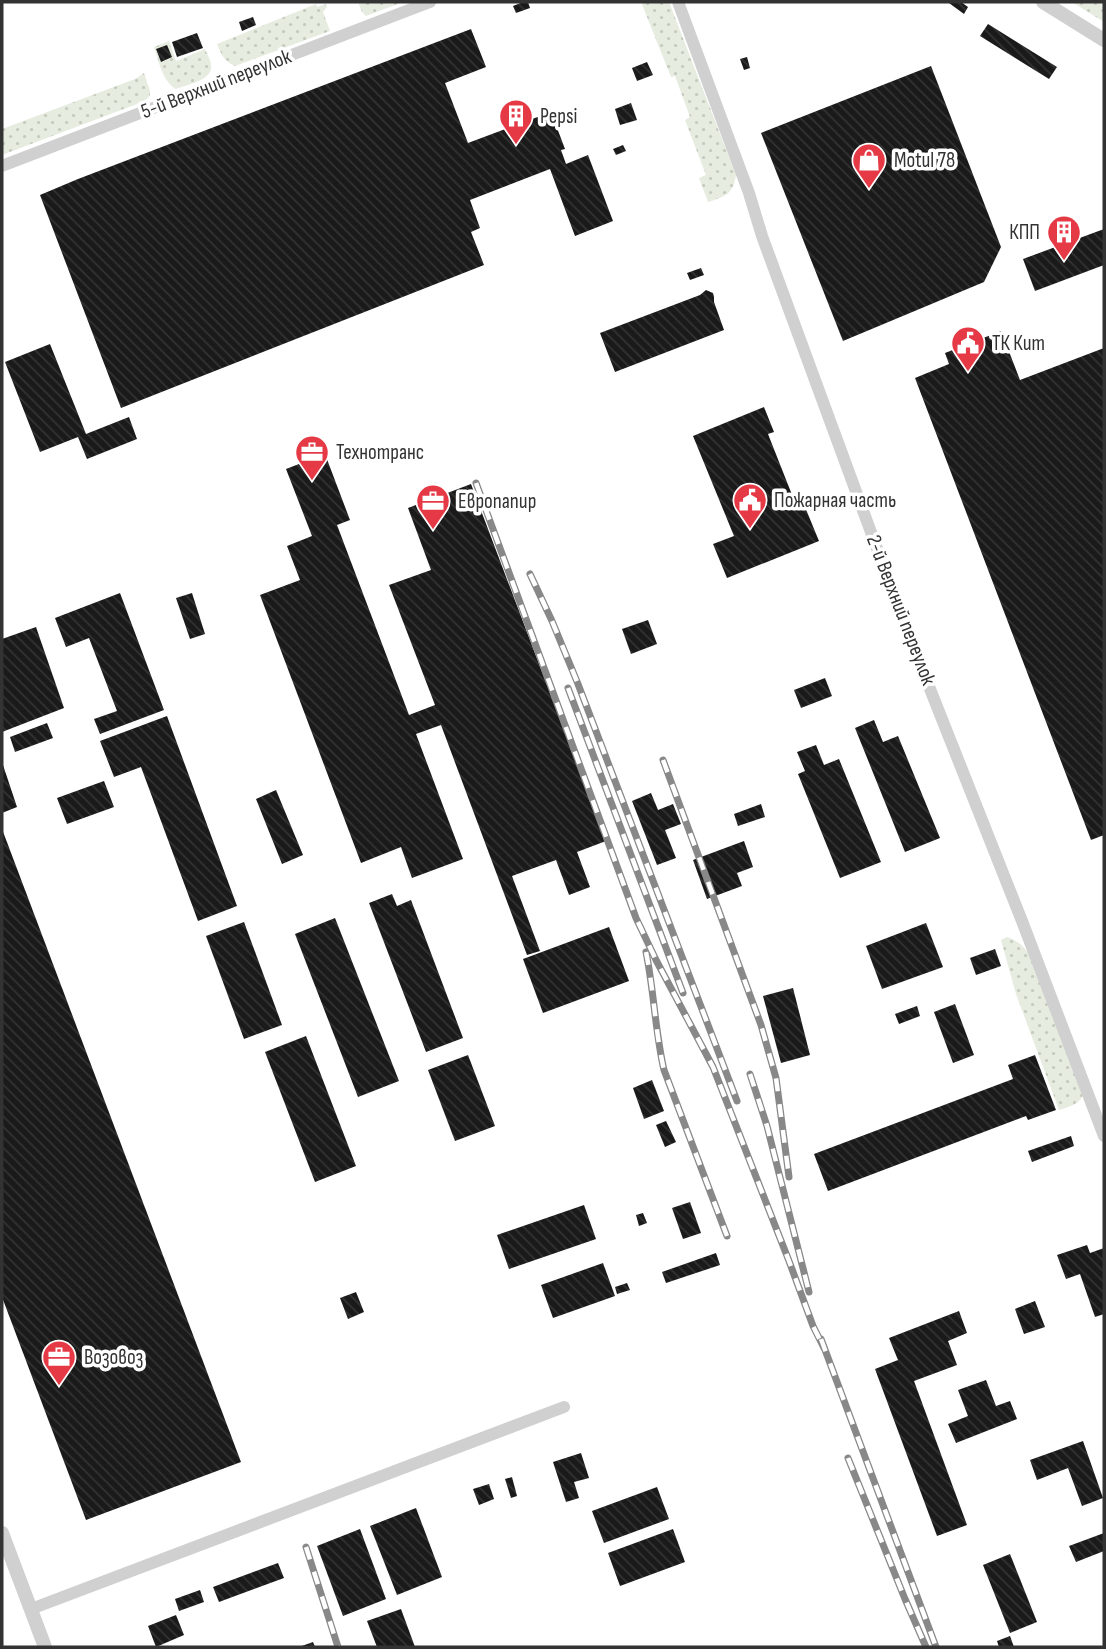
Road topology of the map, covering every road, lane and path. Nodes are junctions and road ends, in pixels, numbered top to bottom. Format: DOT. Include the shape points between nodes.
graph roads {
  1 [pos="430,2"];
  2 [pos="678,2"];
  3 [pos="1043,2"];
  4 [pos="1104,40"];
  5 [pos="2,166"];
  6 [pos="1104,1136"];
  7 [pos="564,1408"];
  8 [pos="2,1533"];
  9 [pos="31,1609"];
  10 [pos="45,1647"];
  1 -- 5 [label="street, 5-й Верхний переулок"];
  2 -- 6 [label="street, 2-й Верхний переулок" via="911,641"];
  3 -- 4 [label="street"];
  7 -- 9 [label="street"];
  8 -- 9 [label="street"];
  9 -- 10 [label="street"];
}
